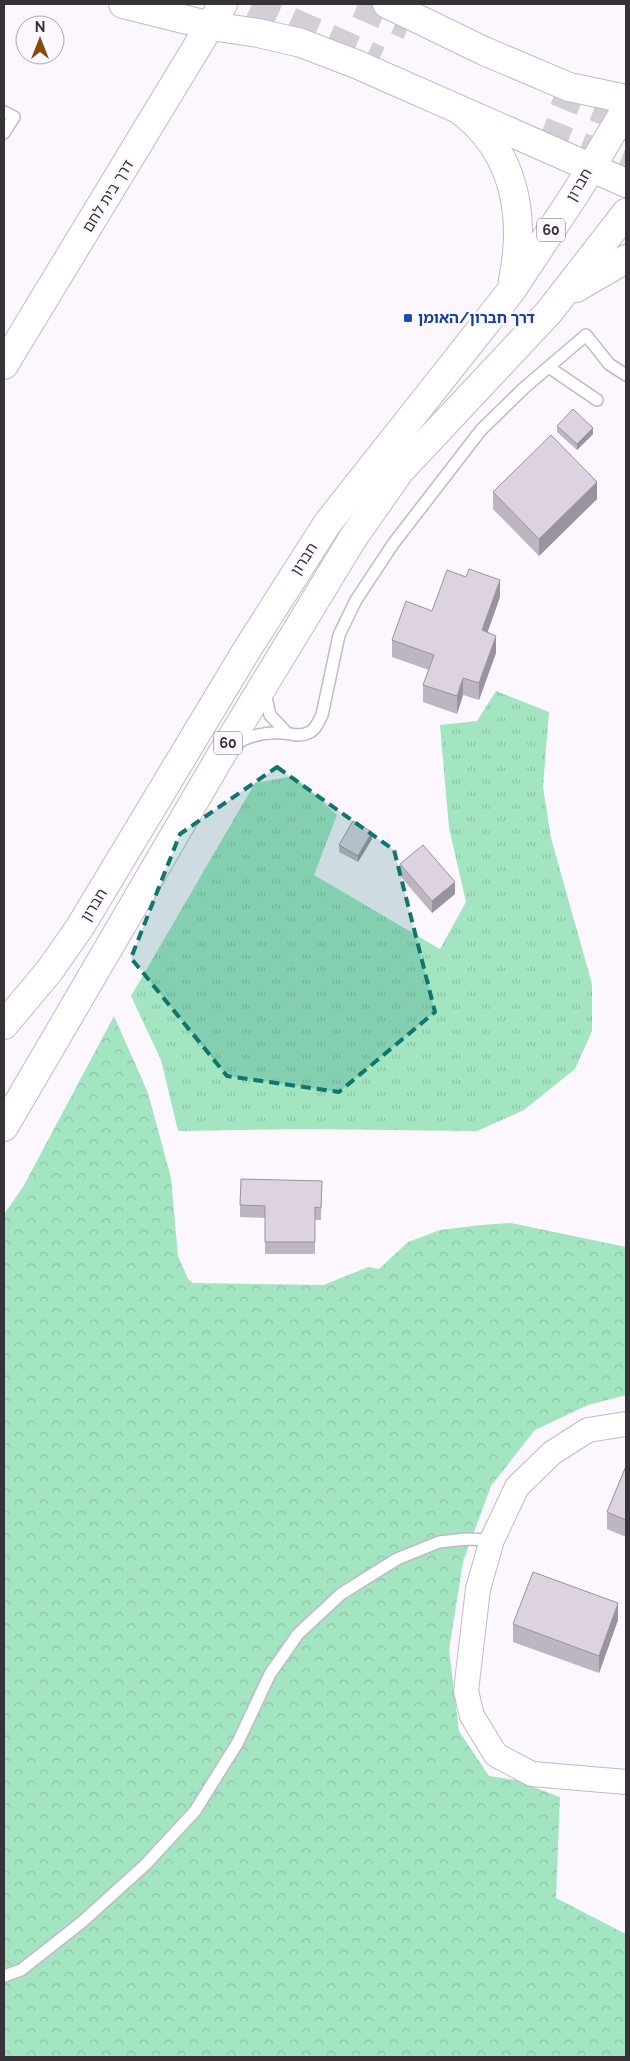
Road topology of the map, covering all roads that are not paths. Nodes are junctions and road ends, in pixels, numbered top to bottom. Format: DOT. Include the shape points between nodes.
graph roads {
  1 [pos="123,4"];
  2 [pos="387,4"];
  3 [pos="216,11"];
  4 [pos="626,99"];
  5 [pos="626,109"];
  6 [pos="461,110"];
  7 [pos="4,112"];
  8 [pos="4,133"];
  9 [pos="589,167"];
  10 [pos="626,183"];
  11 [pos="626,213"];
  12 [pos="626,259"];
  13 [pos="511,291"];
  14 [pos="549,312"];
  15 [pos="4,365"];
  16 [pos="550,368"];
  17 [pos="626,375"];
  18 [pos="597,400"];
  19 [pos="267,678"];
  20 [pos="287,733"];
  21 [pos="223,752"];
  22 [pos="4,1025"];
  23 [pos="4,1126"];
  24 [pos="626,1424"];
  25 [pos="492,1540"];
  26 [pos="626,1782"];
  27 [pos="4,1976"];
  1 -- 3 [label="main road"];
  2 -- 4 [label="main road" via="484,51 570,87"];
  3 -- 6 [label="main road" via="258,33 301,43"];
  3 -- 15 [label="main road, דרך בית לחם"];
  5 -- 9 [label="main road, חברון / 60"];
  6 -- 9 [label="main road"];
  6 -- 13 [label="main road" via="486,132 496,147 513,194 519,231"];
  7 -- 8 [label="lane" via="14,117"];
  9 -- 10 [label="main road"];
  9 -- 13 [label="main road, חברון / 60" via="577,191"];
  11 -- 14 [label="main road, חברון / 60"];
  12 -- 14 [label="main road" via="578,286"];
  13 -- 22 [label="main road, חברון / 60" via="327,524 248,648 80,927 50,970"];
  14 -- 19 [label="main road, חברון / 60" via="400,471 353,538"];
  16 -- 17 [label="lane" via="586,335 610,364"];
  16 -- 18 [label="lane"];
  16 -- 20 [label="lane" via="524,388 481,430 393,544 356,600 339,635 322,715 316,727 307,734"];
  19 -- 20 [label="lane" via="265,691 270,715"];
  19 -- 21 [label="main road, חברון / 60"];
  20 -- 21 [label="lane" via="256,735"];
  21 -- 23 [label="main road, חברון / 60"];
  24 -- 25 [label="street" via="588,1430 552,1453 518,1488"];
  25 -- 26 [label="street" via="478,1589 468,1661 466,1691 472,1716 496,1755 532,1774"];
  25 -- 27 [label="lane" via="466,1538 439,1542 397,1559 341,1594 298,1634 270,1674 238,1742 194,1811 145,1865 82,1922 20,1970"];
}
